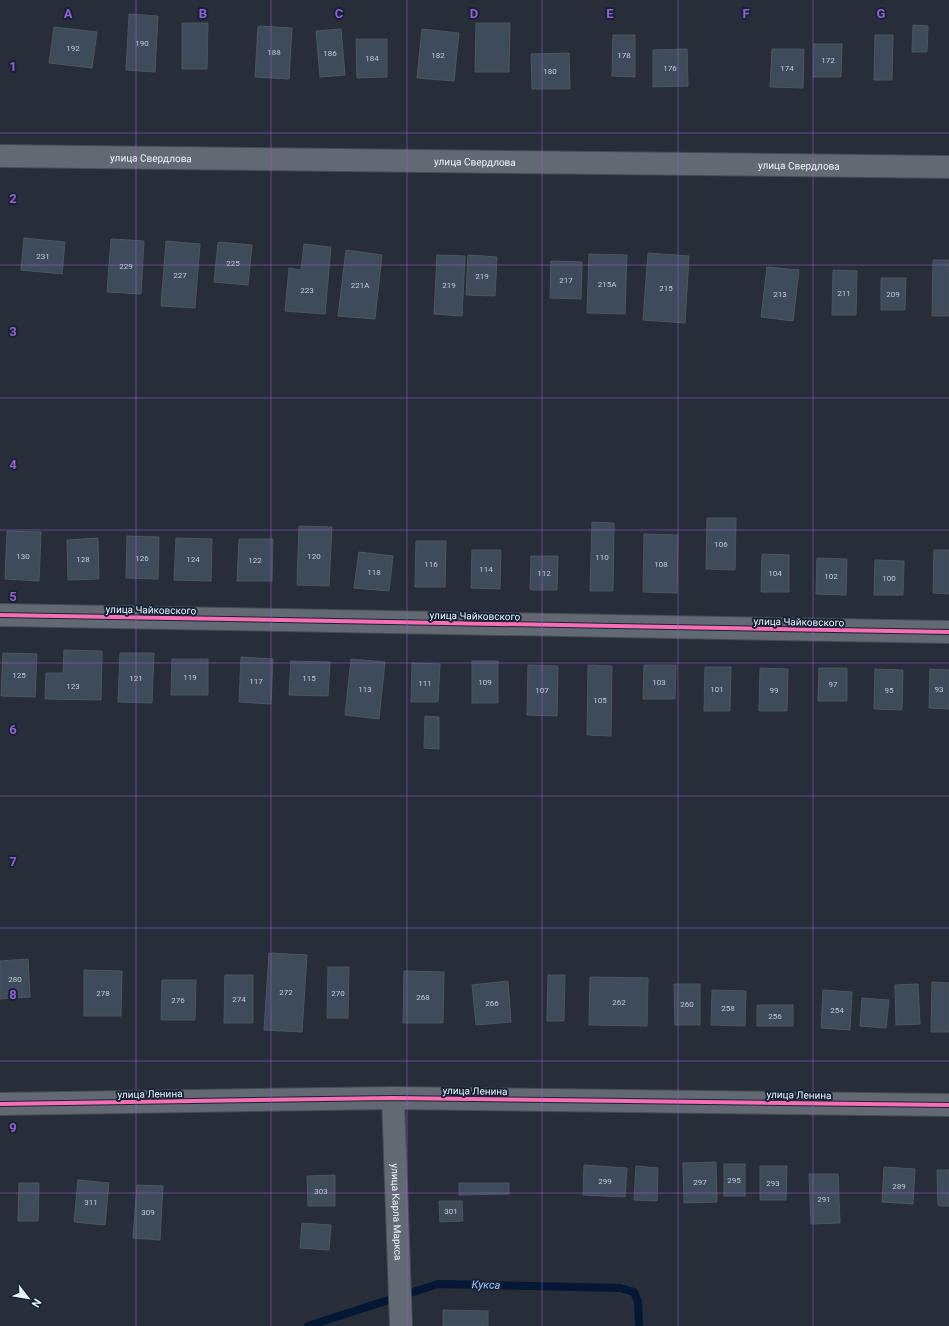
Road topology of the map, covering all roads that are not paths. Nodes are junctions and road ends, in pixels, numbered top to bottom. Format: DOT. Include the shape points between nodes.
graph roads {
  1 [pos="0,156"];
  2 [pos="949,167"];
  3 [pos="0,615"];
  4 [pos="949,632"];
  5 [pos="393,1098"];
  6 [pos="0,1104"];
  7 [pos="949,1105"];
  8 [pos="401,1324"];
  1 -- 2 [label="street, улица Свердлова"];
  3 -- 4 [label="street, улица Чайковского"];
  5 -- 6 [label="street, улица Ленина"];
  5 -- 7 [label="street, улица Ленина"];
  5 -- 8 [label="street, улица Карла Маркса"];
}
